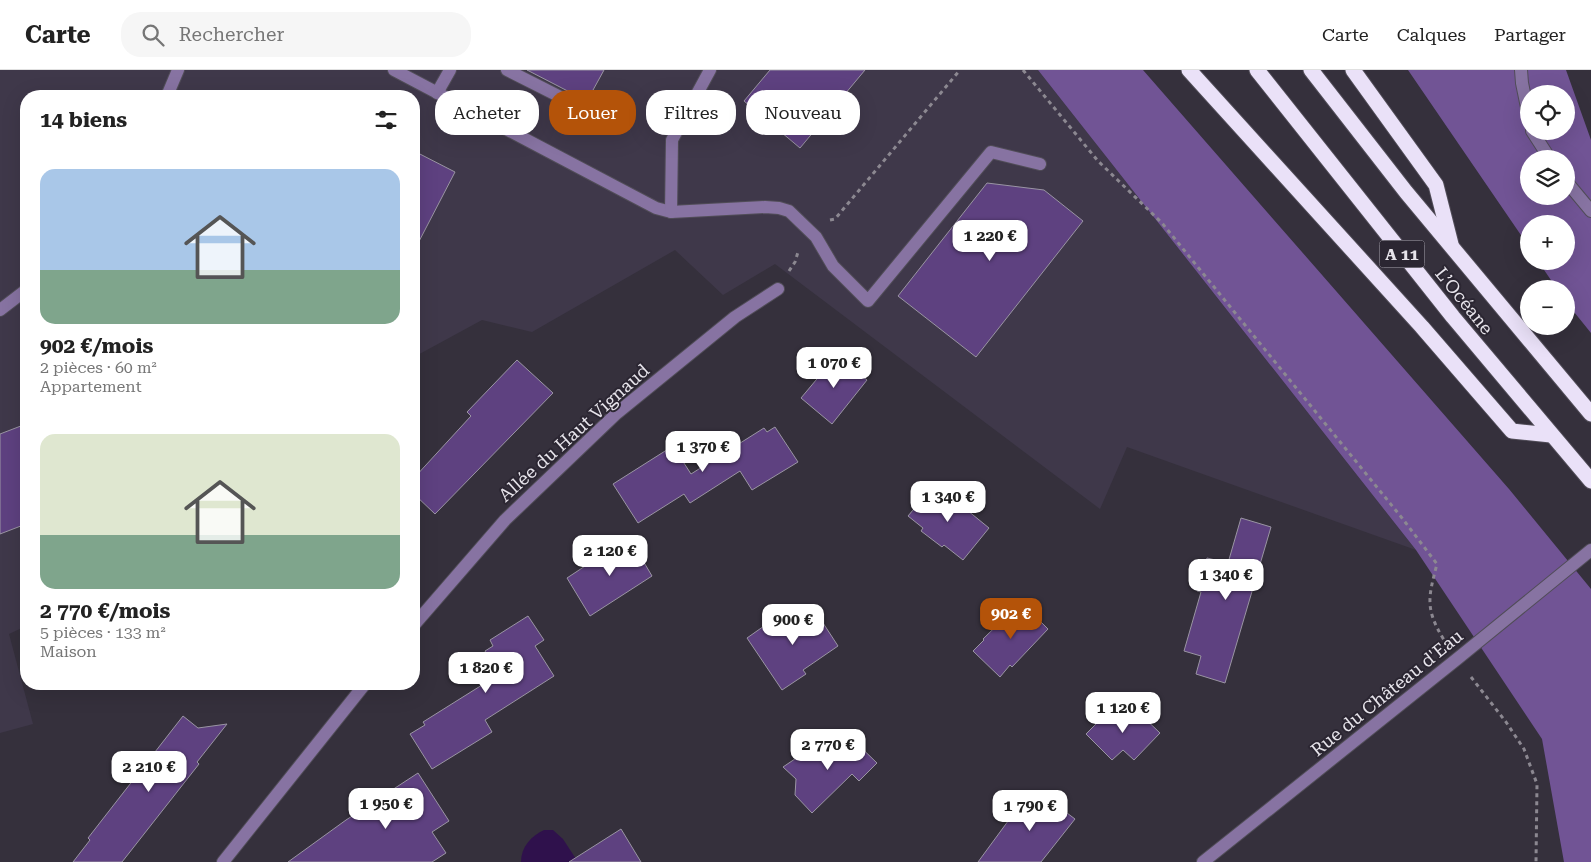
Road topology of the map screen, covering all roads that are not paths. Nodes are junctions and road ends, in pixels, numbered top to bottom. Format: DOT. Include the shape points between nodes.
graph roads {
  1 [pos="178,70"];
  2 [pos="394,70"];
  3 [pos="450,70"];
  4 [pos="506,70"];
  5 [pos="710,70"];
  6 [pos="1189,70"];
  7 [pos="1257,70"];
  8 [pos="1311,70"];
  9 [pos="1353,70"];
  10 [pos="1521,70"];
  11 [pos="1522,85"];
  12 [pos="170,90"];
  13 [pos="439,90"];
  14 [pos="435,92"];
  15 [pos="549,92"];
  16 [pos="516,135"];
  17 [pos="1040,164"];
  18 [pos="1575,192"];
  19 [pos="1591,211"];
  20 [pos="671,212"];
  21 [pos="1452,247"];
  22 [pos="778,289"];
  23 [pos="20,295"];
  24 [pos="0,310"];
  25 [pos="1591,414"];
  26 [pos="1551,435"];
  27 [pos="1591,481"];
  28 [pos="1591,550"];
  29 [pos="420,618"];
  30 [pos="361,690"];
  31 [pos="223,862"];
  32 [pos="1203,862"];
  1 -- 12 [label="street"];
  2 -- 14 [label="street"];
  3 -- 13 [label="street"];
  4 -- 15 [label="street"];
  5 -- 20 [label="street" via="672,140"];
  6 -- 26 [label="highway" via="1512,431"];
  7 -- 26 [label="highway, L’Océane / A 11"];
  8 -- 21 [label="highway, L’Océane / A 11"];
  9 -- 21 [label="highway" via="1436,186"];
  10 -- 11 [label="street"];
  16 -- 20 [label="street" via="643,202"];
  17 -- 20 [label="street" via="991,152 868,301 833,266 816,237 789,212 765,207"];
  18 -- 19 [label="street"];
  21 -- 25 [label="highway, L’Océane / A 11"];
  22 -- 29 [label="street, Allée du Haut Vignaud" via="735,318 617,413 505,520"];
  23 -- 24 [label="street"];
  26 -- 27 [label="highway, L’Océane / A 11"];
  28 -- 32 [label="street, Rue du Château d'Eau"];
  30 -- 31 [label="street"];
}
